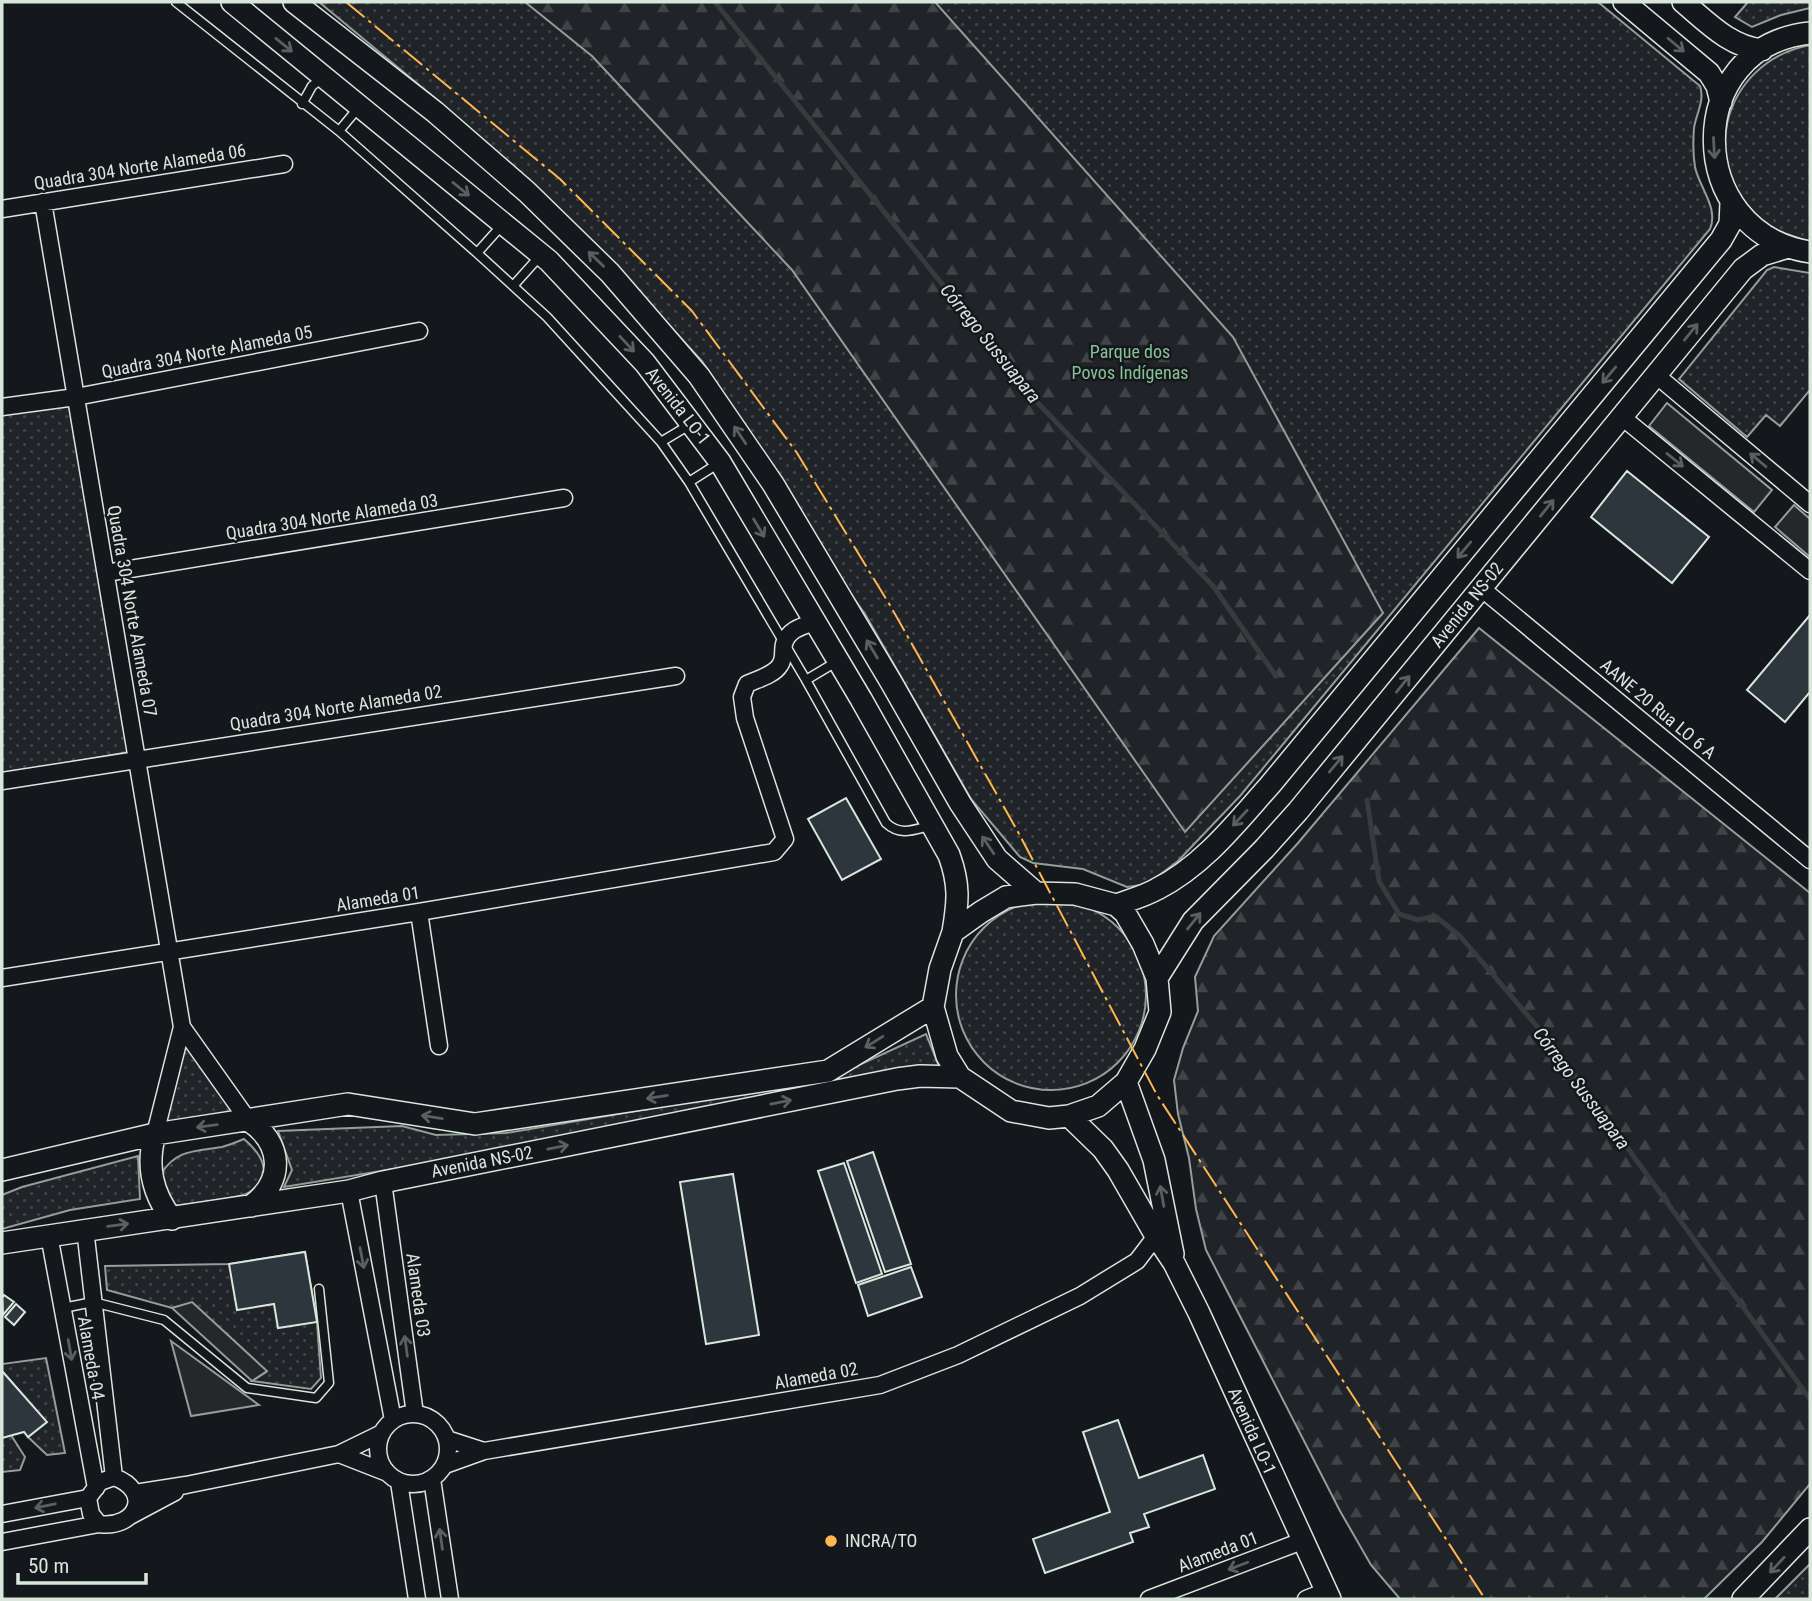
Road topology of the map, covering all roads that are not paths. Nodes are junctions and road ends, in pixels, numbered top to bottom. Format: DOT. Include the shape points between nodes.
graph roads {
  1 [pos="176,2"];
  2 [pos="232,2"];
  3 [pos="294,2"];
  4 [pos="1623,2"];
  5 [pos="1683,2"];
  6 [pos="1810,33"];
  7 [pos="1762,50"];
  8 [pos="324,78"];
  9 [pos="1720,102"];
  10 [pos="302,104"];
  11 [pos="359,106"];
  12 [pos="339,131"];
  13 [pos="284,164"];
  14 [pos="43,202"];
  15 [pos="1731,203"];
  16 [pos="2,209"];
  17 [pos="503,224"];
  18 [pos="1788,247"];
  19 [pos="1810,252"];
  20 [pos="477,253"];
  21 [pos="541,255"];
  22 [pos="513,286"];
  23 [pos="419,331"];
  24 [pos="1656,376"];
  25 [pos="76,397"];
  26 [pos="2,407"];
  27 [pos="1622,416"];
  28 [pos="691,424"];
  29 [pos="661,442"];
  30 [pos="720,462"];
  31 [pos="689,482"];
  32 [pos="564,498"];
  33 [pos="1810,504"];
  34 [pos="1810,571"];
  35 [pos="106,573"];
  36 [pos="1481,588"];
  37 [pos="815,622"];
  38 [pos="784,644"];
  39 [pos="837,661"];
  40 [pos="676,677"];
  41 [pos="806,680"];
  42 [pos="137,758"];
  43 [pos="2,780"];
  44 [pos="932,825"];
  45 [pos="1810,860"];
  46 [pos="1036,893"];
  47 [pos="1116,905"];
  48 [pos="419,912"];
  49 [pos="953,932"];
  50 [pos="169,951"];
  51 [pos="2,978"];
  52 [pos="1157,978"];
  53 [pos="933,1007"];
  54 [pos="182,1027"];
  55 [pos="439,1046"];
  56 [pos="960,1077"];
  57 [pos="1126,1082"];
  58 [pos="1069,1116"];
  59 [pos="248,1120"];
  60 [pos="155,1134"];
  61 [pos="2,1170"];
  62 [pos="383,1182"];
  63 [pos="349,1191"];
  64 [pos="251,1206"];
  65 [pos="172,1219"];
  66 [pos="85,1229"];
  67 [pos="49,1235"];
  68 [pos="1156,1237"];
  69 [pos="2,1243"];
  70 [pos="1174,1263"];
  71 [pos="319,1289"];
  72 [pos="93,1302"];
  73 [pos="63,1308"];
  74 [pos="415,1414"];
  75 [pos="393,1420"];
  76 [pos="382,1433"];
  77 [pos="447,1439"];
  78 [pos="484,1451"];
  79 [pos="339,1454"];
  80 [pos="445,1465"];
  81 [pos="385,1472"];
  82 [pos="114,1477"];
  83 [pos="432,1479"];
  84 [pos="399,1482"];
  85 [pos="186,1485"];
  86 [pos="92,1493"];
  87 [pos="135,1493"];
  88 [pos="2,1514"];
  89 [pos="130,1516"];
  90 [pos="99,1524"];
  91 [pos="1810,1529"];
  92 [pos="1302,1541"];
  93 [pos="2,1542"];
  94 [pos="1320,1597"];
  95 [pos="417,1599"];
  96 [pos="450,1599"];
  97 [pos="1149,1599"];
  98 [pos="1743,1599"];
  1 -- 10 [label="lane"];
  2 -- 8 [label="street, Avenida LO-1, one-way"];
  46 -- 3 [label="street, Avenida LO-1, one-way" via="997,859 960,803 773,484 699,376 610,273 527,192 435,112"];
  4 -- 9 [label="street, one-way" via="1709,73"];
  5 -- 7 [label="street" via="1732,42"];
  6 -- 7 [label="street"];
  7 -- 9 [label="street" via="1737,73"];
  8 -- 10 [label="lane" via="312,86"];
  8 -- 11 [label="street, Avenida LO-1"];
  9 -- 15 [label="street, one-way" via="1714,153"];
  10 -- 12 [label="lane"];
  11 -- 12 [label="lane"];
  11 -- 17 [label="street, Avenida LO-1, one-way"];
  12 -- 20 [label="lane"];
  13 -- 14 [label="street, Quadra 304 Norte Alameda 06"];
  14 -- 16 [label="street, Quadra 304 Norte Alameda 06"];
  14 -- 25 [label="street, Quadra 304 Norte Alameda 07"];
  15 -- 18 [label="street" via="1756,230"];
  15 -- 47 [label="street, Avenida NS-02, one-way" via="1730,224 1721,240 1285,767 1192,865 1156,890"];
  17 -- 20 [label="lane"];
  17 -- 21 [label="street, Avenida LO-1"];
  18 -- 19 [label="street"];
  24 -- 18 [label="street, Avenida NS-02, one-way" via="1743,269 1762,255"];
  20 -- 22 [label="lane"];
  21 -- 22 [label="lane"];
  21 -- 28 [label="street, Avenida LO-1, one-way" via="645,363"];
  22 -- 29 [label="lane"];
  23 -- 25 [label="street, Quadra 304 Norte Alameda 05"];
  24 -- 27 [label="street, Avenida NS-02"];
  33 -- 24 [label="street, one-way"];
  25 -- 26 [label="street, Quadra 304 Norte Alameda 05"];
  25 -- 35 [label="street, Quadra 304 Norte Alameda 07"];
  27 -- 34 [label="street, one-way"];
  36 -- 27 [label="street, Avenida NS-02, one-way"];
  28 -- 29 [label="lane"];
  28 -- 30 [label="street, Avenida LO-1"];
  29 -- 31 [label="lane"];
  30 -- 31 [label="lane"];
  30 -- 37 [label="street, Avenida LO-1, one-way"];
  31 -- 38 [label="lane"];
  32 -- 35 [label="street, Quadra 304 Norte Alameda 03"];
  35 -- 42 [label="street, Quadra 304 Norte Alameda 07"];
  36 -- 45 [label="street, AANE 20 Rua LO 6 A"];
  52 -- 36 [label="street, Avenida NS-02, one-way" via="1198,915 1264,849"];
  37 -- 38 [label="street" via="795,629"];
  37 -- 39 [label="street, Avenida LO-1"];
  38 -- 41 [label="lane"];
  38 -- 48 [label="street, Alameda 01" via="779,668 747,684 742,696 785,839 774,852"];
  39 -- 41 [label="lane"];
  39 -- 44 [label="street, Avenida LO-1"];
  40 -- 42 [label="street, Quadra 304 Norte Alameda 02"];
  41 -- 44 [label="lane" via="886,824 903,832"];
  42 -- 43 [label="street, Quadra 304 Norte Alameda 02"];
  42 -- 50 [label="street, Quadra 304 Norte Alameda 07"];
  44 -- 49 [label="street, Avenida LO-1" via="957,876"];
  46 -- 47 [label="street" via="1075,894"];
  46 -- 49 [label="street" via="1006,897"];
  47 -- 52 [label="street" via="1143,944"];
  48 -- 50 [label="street, Alameda 01"];
  48 -- 55 [label="street"];
  49 -- 53 [label="street"];
  50 -- 51 [label="street, Alameda 01"];
  50 -- 54 [label="street, Quadra 304 Norte Alameda 07"];
  52 -- 57 [label="street" via="1160,1012"];
  53 -- 56 [label="street" via="947,1056"];
  53 -- 59 [label="street, Avenida NS-02, one-way" via="828,1071 475,1124 348,1104"];
  54 -- 59 [label="street, Quadra 304 Norte Alameda 07"];
  54 -- 60 [label="street, Quadra 304 Norte Alameda 07"];
  56 -- 58 [label="street" via="1011,1111 1049,1118"];
  62 -- 56 [label="street, Avenida NS-02, one-way" via="897,1079"];
  57 -- 58 [label="street" via="1098,1106"];
  70 -- 57 [label="street, Avenida LO-1, one-way" via="1154,1160"];
  58 -- 68 [label="street, Avenida LO-1" via="1111,1159"];
  59 -- 60 [label="street, Avenida NS-02, one-way"];
  59 -- 64 [label="street" via="264,1134 275,1163 272,1183"];
  60 -- 61 [label="street, Avenida NS-02"];
  60 -- 65 [label="street" via="151,1173 158,1198"];
  62 -- 63 [label="street, Avenida NS-02"];
  74 -- 62 [label="street, Alameda 03, one-way"];
  63 -- 64 [label="street, Avenida NS-02"];
  63 -- 75 [label="street, one-way"];
  64 -- 65 [label="street, Avenida NS-02"];
  66 -- 65 [label="street, Avenida NS-02, one-way"];
  66 -- 67 [label="street, Avenida NS-02"];
  66 -- 72 [label="street, Alameda 04"];
  67 -- 69 [label="street, Avenida NS-02"];
  67 -- 73 [label="street, Alameda 04"];
  68 -- 70 [label="street, Avenida LO-1"];
  68 -- 78 [label="street, Alameda 02" via="1138,1261 1080,1296 957,1355 880,1385"];
  70 -- 92 [label="street, Avenida LO-1"];
  71 -- 72 [label="lane" via="329,1384 316,1398 247,1388 164,1320"];
  72 -- 73 [label="lane"];
  72 -- 82 [label="street, Alameda 04"];
  73 -- 86 [label="street, Alameda 04, one-way"];
  74 -- 75 [label="street"];
  74 -- 77 [label="street" via="438,1424"];
  75 -- 76 [label="street"];
  76 -- 79 [label="street"];
  76 -- 81 [label="street" via="379,1454"];
  77 -- 78 [label="street, Alameda 02"];
  77 -- 80 [label="street"];
  78 -- 80 [label="street"];
  79 -- 81 [label="street"];
  79 -- 85 [label="street"];
  80 -- 83 [label="street"];
  81 -- 84 [label="street"];
  82 -- 86 [label="street" via="100,1482"];
  82 -- 87 [label="street" via="128,1482"];
  83 -- 84 [label="street" via="411,1485"];
  96 -- 83 [label="street, one-way"];
  84 -- 95 [label="street"];
  85 -- 87 [label="street"];
  85 -- 89 [label="street"];
  86 -- 88 [label="street, one-way"];
  86 -- 90 [label="street" via="91,1514"];
  87 -- 89 [label="street" via="136,1506"];
  89 -- 90 [label="street" via="121,1524"];
  90 -- 93 [label="street"];
  91 -- 98 [label="street, one-way"];
  92 -- 94 [label="street, Avenida LO-1"];
  92 -- 97 [label="street, Alameda 01, one-way"];
}
